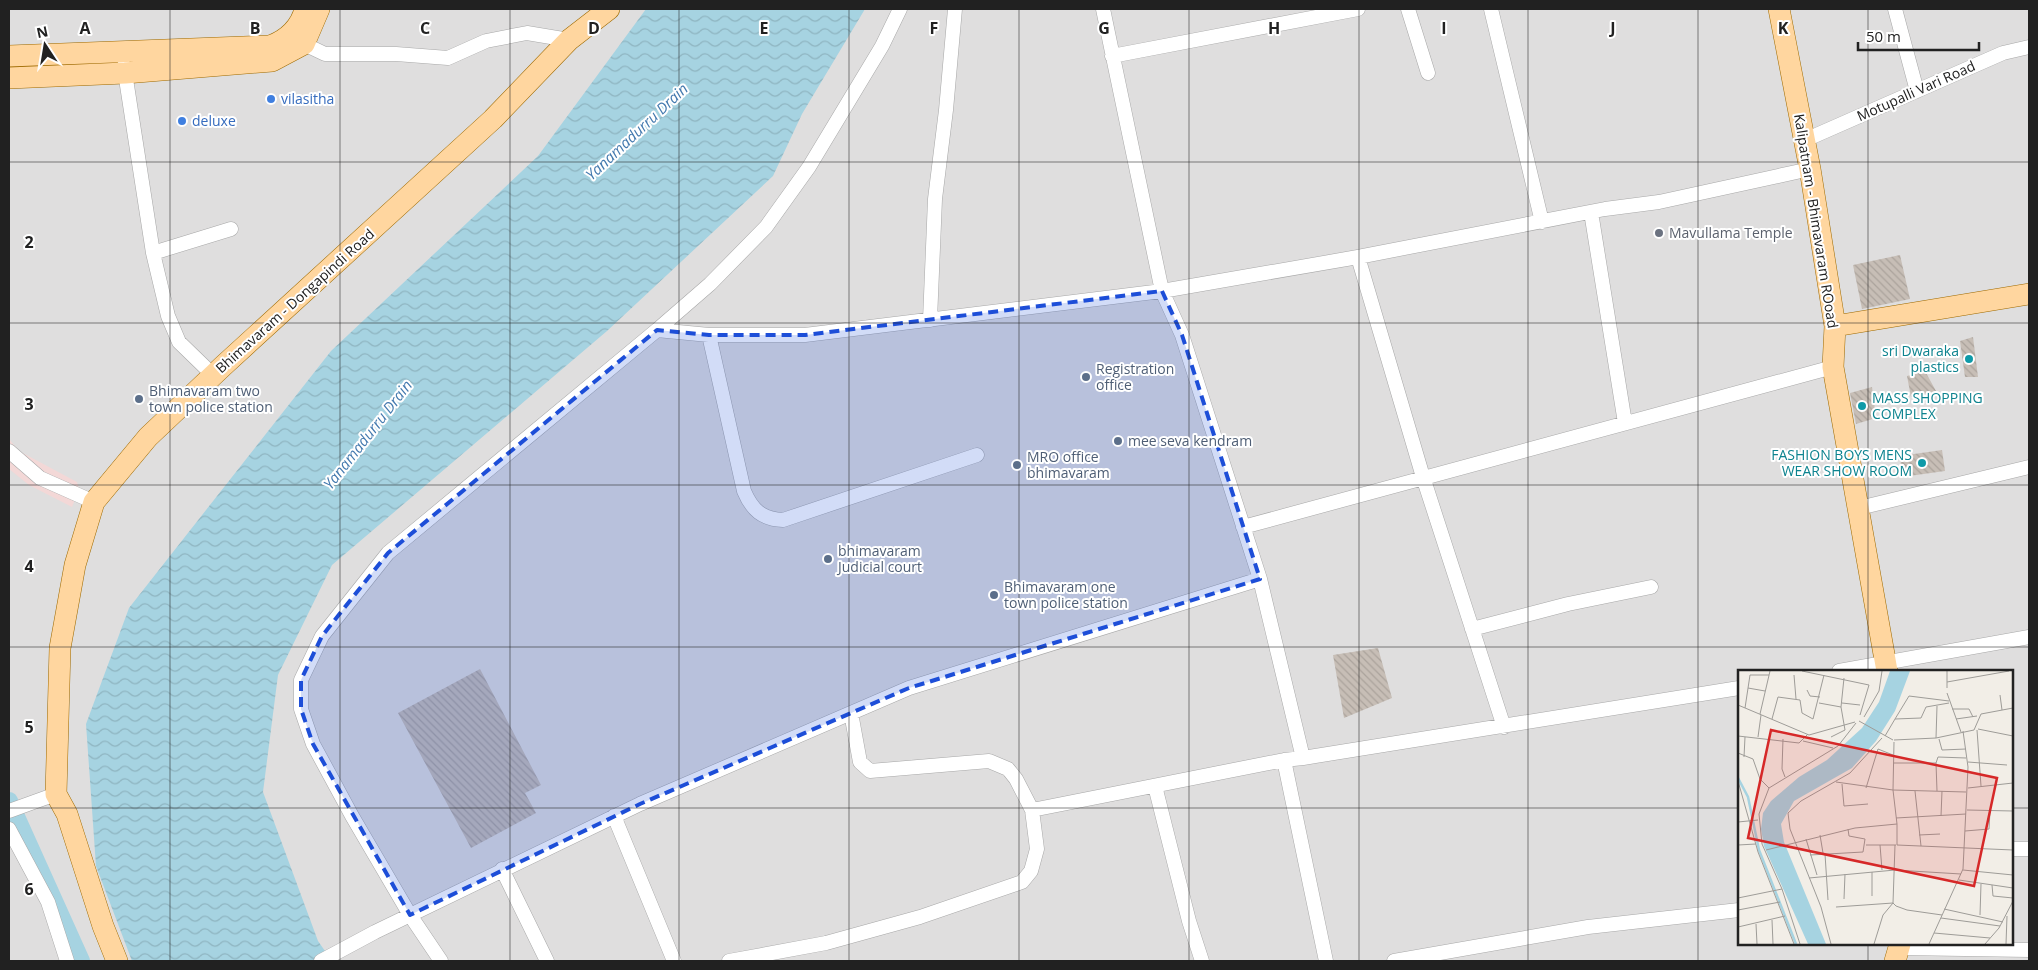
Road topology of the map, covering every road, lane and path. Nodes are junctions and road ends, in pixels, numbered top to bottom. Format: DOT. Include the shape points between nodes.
graph roads {
  1 [pos="306,9"];
  2 [pos="319,9"];
  3 [pos="609,9"];
  4 [pos="900,9"];
  5 [pos="955,9"];
  6 [pos="1103,9"];
  7 [pos="1358,9"];
  8 [pos="1408,9"];
  9 [pos="1491,9"];
  10 [pos="1779,9"];
  11 [pos="1895,9"];
  12 [pos="299,38"];
  13 [pos="569,40"];
  14 [pos="2029,47"];
  15 [pos="122,51"];
  16 [pos="9,56"];
  17 [pos="1112,56"];
  18 [pos="125,73"];
  19 [pos="1428,73"];
  20 [pos="9,78"];
  21 [pos="1916,91"];
  22 [pos="1805,140"];
  23 [pos="1810,169"];
  24 [pos="1591,212"];
  25 [pos="1542,222"];
  26 [pos="231,229"];
  27 [pos="153,253"];
  28 [pos="1358,257"];
  29 [pos="1162,291"];
  30 [pos="2029,294"];
  31 [pos="930,320"];
  32 [pos="1835,326"];
  33 [pos="657,330"];
  34 [pos="709,335"];
  35 [pos="1834,367"];
  36 [pos="213,376"];
  37 [pos="1625,423"];
  38 [pos="9,452"];
  39 [pos="977,455"];
  40 [pos="2029,467"];
  41 [pos="1423,477"];
  42 [pos="94,502"];
  43 [pos="1859,508"];
  44 [pos="1243,527"];
  45 [pos="1260,579"];
  46 [pos="1651,587"];
  47 [pos="1472,629"];
  48 [pos="2029,637"];
  49 [pos="1887,667"];
  50 [pos="1852,670"];
  51 [pos="1738,688"];
  52 [pos="851,713"];
  53 [pos="1504,726"];
  54 [pos="1303,758"];
  55 [pos="1284,760"];
  56 [pos="1155,786"];
  57 [pos="49,796"];
  58 [pos="1032,810"];
  59 [pos="10,811"];
  60 [pos="614,816"];
  61 [pos="9,829"];
  62 [pos="2013,849"];
  63 [pos="2029,849"];
  64 [pos="502,870"];
  65 [pos="1738,910"];
  66 [pos="410,915"];
  67 [pos="2029,950"];
  68 [pos="1898,951"];
  69 [pos="67,961"];
  70 [pos="117,961"];
  71 [pos="322,961"];
  72 [pos="441,961"];
  73 [pos="547,961"];
  74 [pos="674,961"];
  75 [pos="729,961"];
  76 [pos="1202,961"];
  77 [pos="1326,961"];
  78 [pos="1394,961"];
  1 -- 12 [label="main road"];
  2 -- 12 [label="main road"];
  3 -- 13 [label="main road, Bhimavaram - Dongapindi Road"];
  4 -- 33 [label="street" via="882,46 809,167 766,227 710,284"];
  5 -- 31 [label="street" via="935,199"];
  6 -- 17 [label="street"];
  7 -- 17 [label="street"];
  8 -- 19 [label="street"];
  9 -- 25 [label="street"];
  10 -- 22 [label="main road, Kalipatnam - Bhimavaram ROoad"];
  11 -- 21 [label="street"];
  12 -- 13 [label="street" via="325,54 448,58 486,41 527,32"];
  12 -- 15 [label="main road" via="270,46"];
  12 -- 18 [label="main road" via="272,61"];
  13 -- 36 [label="main road, Bhimavaram - Dongapindi Road" via="493,119"];
  14 -- 21 [label="street, Motupalli Vari Road" via="2003,53"];
  15 -- 16 [label="main road"];
  15 -- 18 [label="street"];
  17 -- 29 [label="street"];
  18 -- 20 [label="main road"];
  18 -- 27 [label="street"];
  21 -- 22 [label="street, Motupalli Vari Road"];
  22 -- 23 [label="main road, Kalipatnam - Bhimavaram ROoad"];
  23 -- 24 [label="street" via="1659,202"];
  23 -- 32 [label="main road, Kalipatnam - Bhimavaram ROoad"];
  24 -- 25 [label="street"];
  24 -- 37 [label="street"];
  25 -- 28 [label="street"];
  26 -- 27 [label="street"];
  27 -- 36 [label="street" via="168,316 179,342"];
  28 -- 29 [label="street"];
  28 -- 41 [label="street"];
  29 -- 31 [label="street"];
  29 -- 44 [label="street" via="1182,335"];
  30 -- 32 [label="main road"];
  31 -- 34 [label="street" via="805,334"];
  32 -- 35 [label="main road, Kalipatnam - Bhimavaram ROoad"];
  33 -- 34 [label="street"];
  33 -- 66 [label="street" via="388,553 322,636 301,680 301,709 313,744"];
  34 -- 39 [label="street" via="744,491 749,504 769,519 783,520"];
  35 -- 37 [label="street"];
  35 -- 43 [label="main road, Kalipatnam - Bhimavaram ROoad"];
  36 -- 42 [label="main road, Bhimavaram - Dongapindi Road" via="148,437"];
  37 -- 41 [label="street"];
  38 -- 42 [label="street" via="40,478"];
  40 -- 43 [label="street"];
  41 -- 44 [label="street"];
  41 -- 47 [label="street"];
  42 -- 57 [label="main road, Bhimavaram - Dongapindi Road" via="75,565 60,648"];
  43 -- 49 [label="main road, Kalipatnam - Bhimavaram ROoad"];
  44 -- 45 [label="street"];
  45 -- 52 [label="street" via="909,688"];
  45 -- 54 [label="street"];
  46 -- 47 [label="street"];
  47 -- 53 [label="street"];
  48 -- 49 [label="street"];
  49 -- 50 [label="street"];
  51 -- 53 [label="street"];
  52 -- 58 [label="street" via="860,762 870,771 989,761 1008,768"];
  52 -- 60 [label="street"];
  53 -- 54 [label="street"];
  54 -- 55 [label="street"];
  55 -- 56 [label="street"];
  55 -- 77 [label="street"];
  56 -- 58 [label="street"];
  56 -- 76 [label="street"];
  57 -- 59 [label="street"];
  57 -- 70 [label="main road, Bhimavaram - Dongapindi Road" via="67,814"];
  58 -- 75 [label="street" via="1037,849 1031,871 1022,882 920,917 826,943"];
  60 -- 64 [label="street"];
  60 -- 74 [label="street"];
  61 -- 69 [label="street" via="48,902"];
  62 -- 63 [label="street"];
  64 -- 66 [label="street"];
  64 -- 73 [label="street"];
  65 -- 78 [label="street" via="1588,927"];
  66 -- 71 [label="street"];
  66 -- 72 [label="street"];
  67 -- 68 [label="street"];
}
